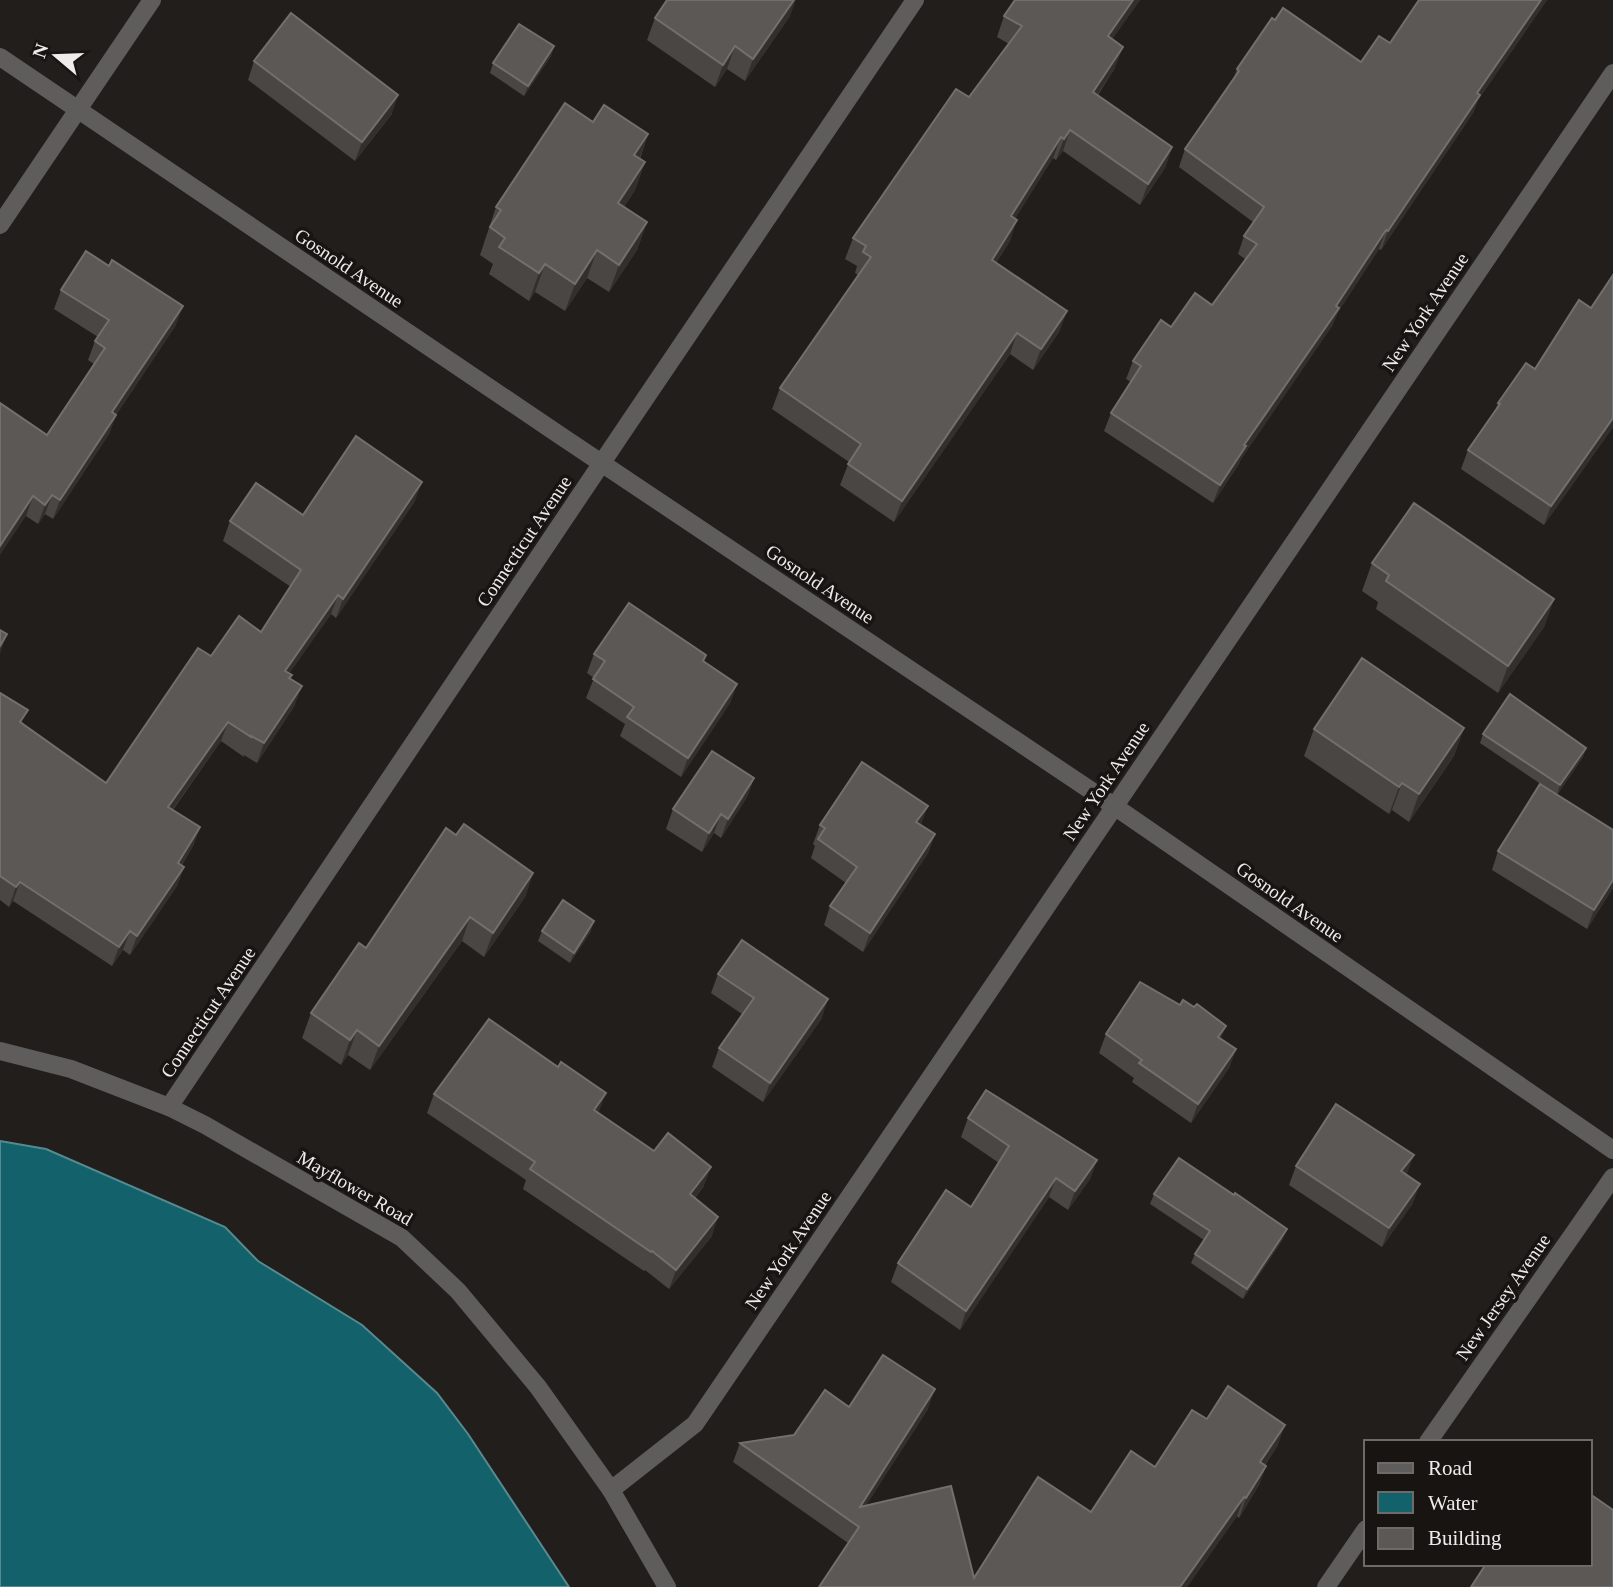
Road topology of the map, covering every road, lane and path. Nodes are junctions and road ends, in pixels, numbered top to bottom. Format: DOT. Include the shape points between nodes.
graph roads {
  1 [pos="152,0"];
  2 [pos="915,0"];
  3 [pos="0,57"];
  4 [pos="1613,73"];
  5 [pos="78,109"];
  6 [pos="0,225"];
  7 [pos="601,463"];
  8 [pos="1114,806"];
  9 [pos="0,1051"];
  10 [pos="169,1107"];
  11 [pos="1613,1150"];
  12 [pos="1613,1177"];
  13 [pos="1429,1440"];
  14 [pos="611,1490"];
  15 [pos="1364,1532"];
  16 [pos="667,1587"];
  17 [pos="1326,1587"];
  1 -- 5 [label="street"];
  2 -- 7 [label="street, Connecticut Avenue"];
  3 -- 5 [label="street, Gosnold Avenue"];
  4 -- 8 [label="street, New York Avenue"];
  5 -- 6 [label="street"];
  5 -- 7 [label="street, Gosnold Avenue"];
  7 -- 8 [label="street, Gosnold Avenue"];
  7 -- 10 [label="street, Connecticut Avenue"];
  8 -- 11 [label="street, Gosnold Avenue"];
  8 -- 14 [label="street, New York Avenue" via="695,1424"];
  9 -- 10 [label="street, Mayflower Road" via="71,1069"];
  10 -- 14 [label="street, Mayflower Road" via="402,1238 458,1291 538,1387"];
  12 -- 13 [label="street, New Jersey Avenue"];
  14 -- 16 [label="street, Mayflower Road"];
  15 -- 17 [label="street"];
}
